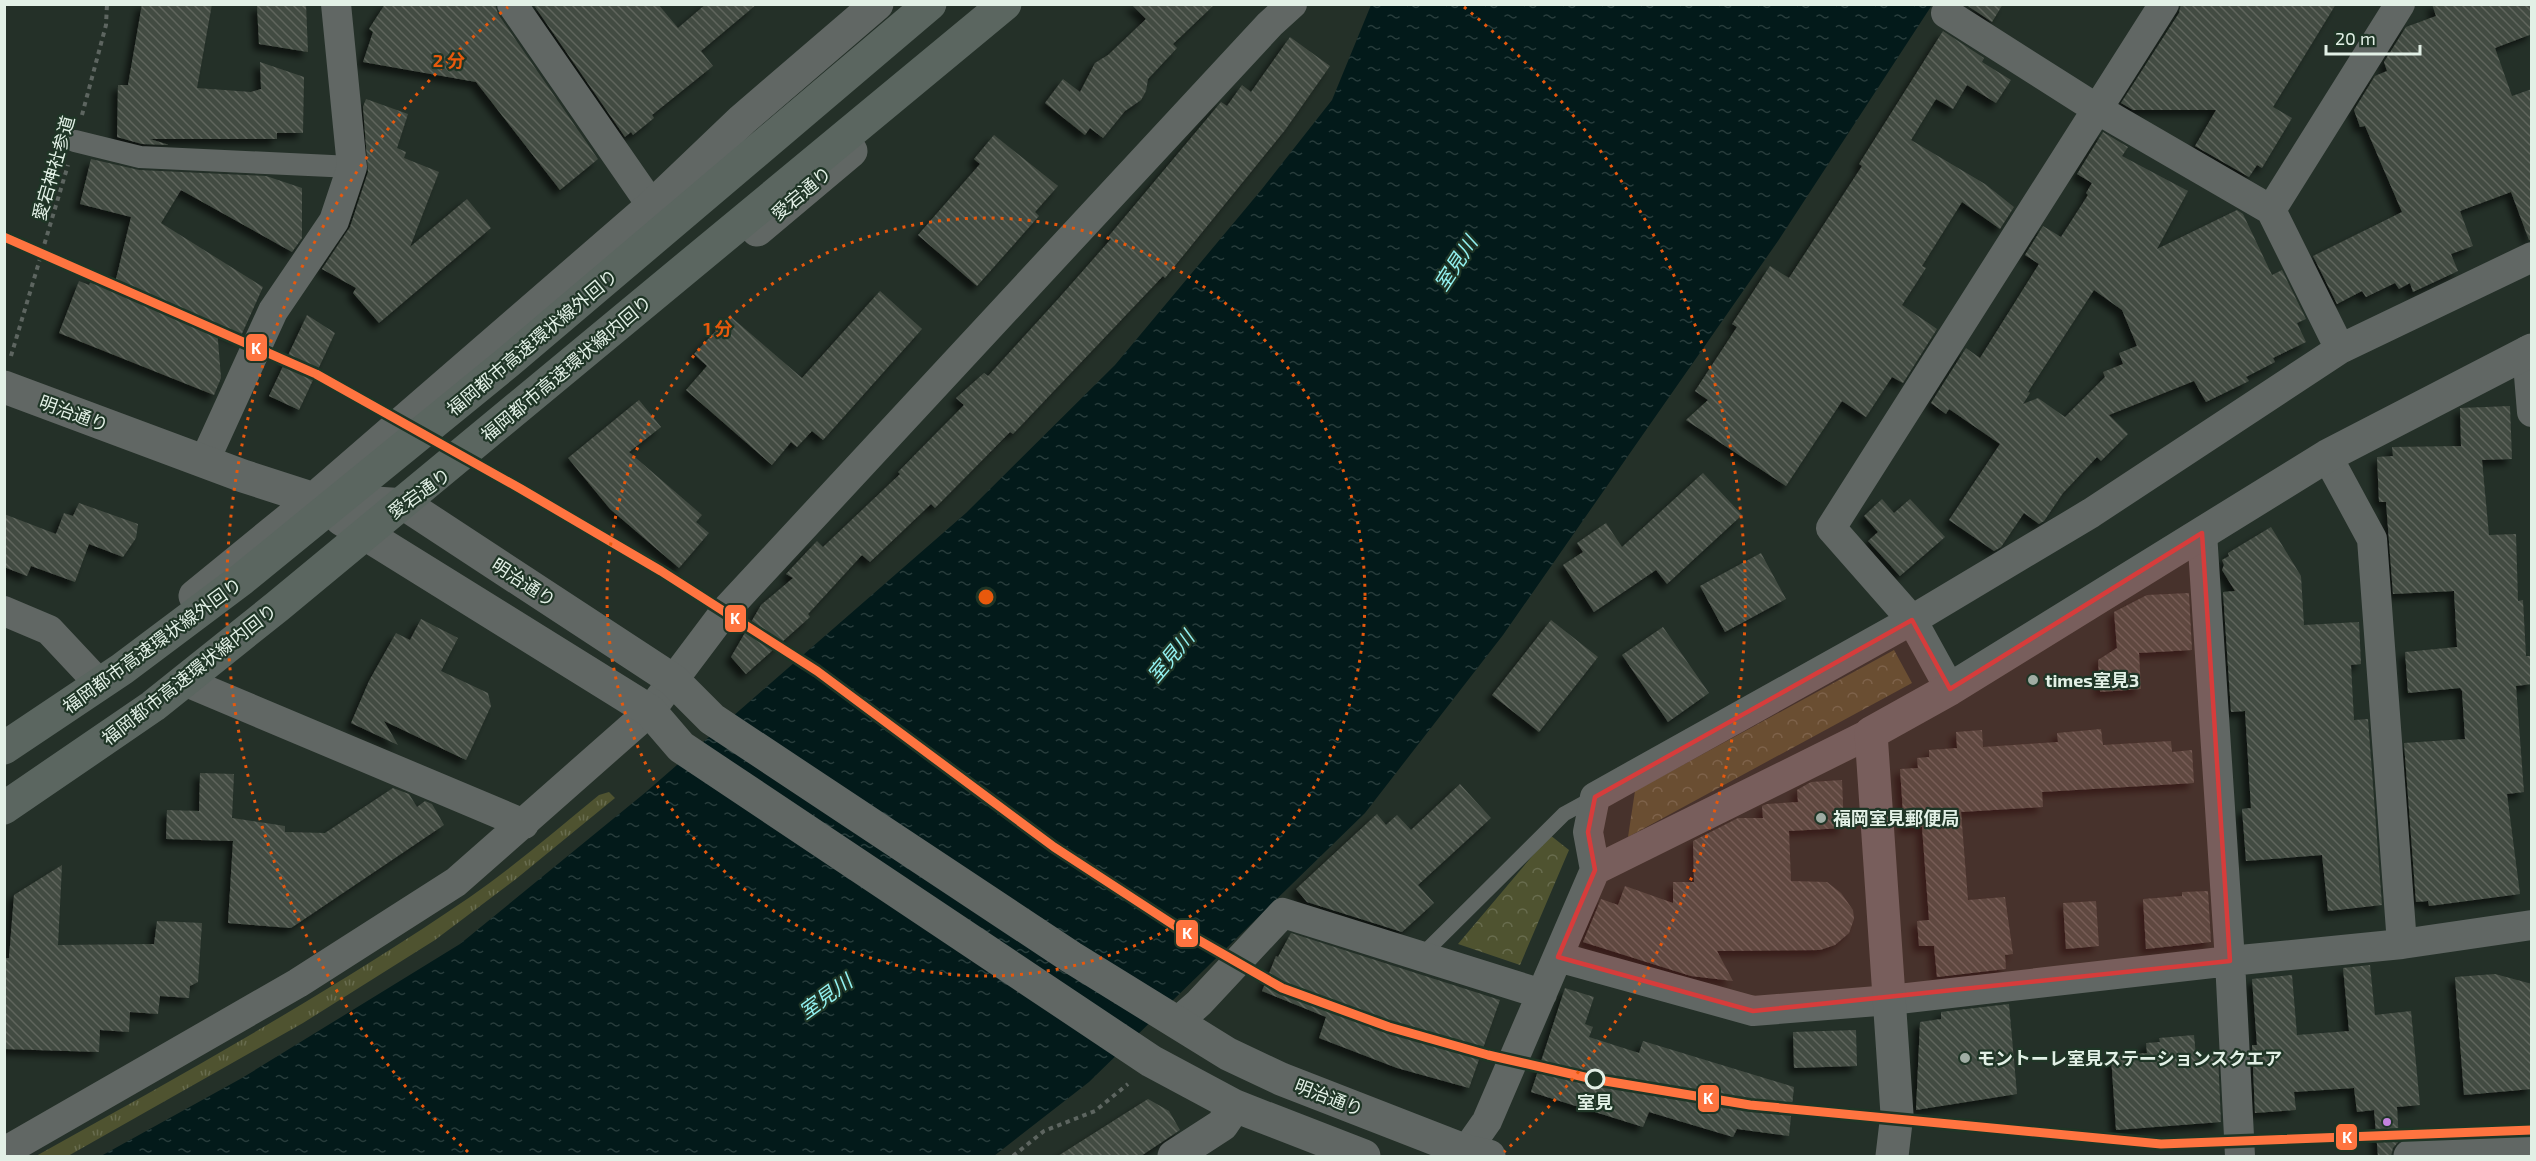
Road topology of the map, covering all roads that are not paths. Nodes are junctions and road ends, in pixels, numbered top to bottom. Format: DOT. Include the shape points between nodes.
graph roads {
  1 [pos="336,4"];
  2 [pos="512,4"];
  3 [pos="877,4"];
  4 [pos="930,4"];
  5 [pos="1005,4"];
  6 [pos="1024,4"];
  7 [pos="2164,4"];
  8 [pos="2400,4"];
  9 [pos="1274,11"];
  10 [pos="1946,13"];
  11 [pos="2097,109"];
  12 [pos="75,141"];
  13 [pos="352,167"];
  14 [pos="652,206"];
  15 [pos="2271,210"];
  16 [pos="2532,257"];
  17 [pos="2340,349"];
  18 [pos="2529,350"];
  19 [pos="7,374"];
  20 [pos="2532,412"];
  21 [pos="2327,456"];
  22 [pos="204,462"];
  23 [pos="314,499"];
  24 [pos="406,505"];
  25 [pos="361,533"];
  26 [pos="2202,533"];
  27 [pos="4,611"];
  28 [pos="1912,620"];
  29 [pos="94,678"];
  30 [pos="673,680"];
  31 [pos="184,681"];
  32 [pos="1950,689"];
  33 [pos="650,711"];
  34 [pos="1871,733"];
  35 [pos="4,740"];
  36 [pos="4,748"];
  37 [pos="1595,797"];
  38 [pos="4,808"];
  39 [pos="4,815"];
  40 [pos="524,824"];
  41 [pos="1594,870"];
  42 [pos="2532,925"];
  43 [pos="2402,944"];
  44 [pos="1421,957"];
  45 [pos="1558,957"];
  46 [pos="2230,961"];
  47 [pos="1542,994"];
  48 [pos="1890,1000"];
  49 [pos="1176,1023"];
  50 [pos="1235,1106"];
  51 [pos="2532,1144"];
  52 [pos="4,1152"];
  53 [pos="1473,1155"];
  54 [pos="1174,1156"];
  55 [pos="1364,1156"];
  56 [pos="1892,1156"];
  57 [pos="2240,1156"];
  58 [pos="2410,1156"];
  1 -- 13 [label="street"];
  2 -- 14 [label="street"];
  3 -- 14 [label="street" via="742,120"];
  4 -- 36 [label="highway, 福岡都市高速環状線外回り, bridge" via="508,363 242,579 122,669"];
  5 -- 38 [label="highway, 福岡都市高速環状線内回り, bridge" via="278,606 153,705"];
  6 -- 24 [label="street, 愛宕通り" via="806,191"];
  7 -- 11 [label="street"];
  8 -- 15 [label="street"];
  9 -- 30 [label="street" via="726,610"];
  10 -- 11 [label="street"];
  11 -- 15 [label="street"];
  11 -- 28 [label="street" via="1831,528"];
  12 -- 13 [label="street" via="140,157"];
  13 -- 22 [label="street" via="334,221 273,311"];
  14 -- 23 [label="street"];
  15 -- 17 [label="street"];
  16 -- 17 [label="street"];
  17 -- 28 [label="street" via="2091,513"];
  18 -- 20 [label="street"];
  18 -- 21 [label="street"];
  19 -- 22 [label="street, 明治通り"];
  21 -- 26 [label="street"];
  21 -- 43 [label="street" via="2372,539"];
  22 -- 23 [label="street, 明治通り"];
  23 -- 24 [label="street, 明治通り"];
  23 -- 25 [label="street, 明治通り"];
  23 -- 29 [label="street"];
  24 -- 25 [label="street, 愛宕通り"];
  24 -- 30 [label="street, 明治通り"];
  25 -- 31 [label="street, 愛宕通り"];
  25 -- 33 [label="street, 明治通り"];
  26 -- 32 [label="street"];
  26 -- 46 [label="street"];
  27 -- 29 [label="street" via="49,630"];
  28 -- 32 [label="street"];
  28 -- 37 [label="street"];
  29 -- 35 [label="street"];
  30 -- 33 [label="street"];
  30 -- 49 [label="street, 明治通り" via="712,719"];
  31 -- 39 [label="street, 愛宕通り" via="44,791"];
  31 -- 40 [label="street"];
  32 -- 34 [label="street"];
  33 -- 40 [label="street"];
  33 -- 50 [label="street, 明治通り" via="681,747 1134,1064"];
  34 -- 41 [label="street"];
  34 -- 48 [label="street"];
  37 -- 41 [label="street" via="1588,832"];
  37 -- 44 [label="lane" via="1564,814"];
  40 -- 52 [label="street" via="456,882 298,983"];
  41 -- 45 [label="street"];
  42 -- 43 [label="street"];
  43 -- 46 [label="street"];
  44 -- 47 [label="street"];
  44 -- 49 [label="street" via="1283,913"];
  45 -- 47 [label="street"];
  45 -- 48 [label="street" via="1753,1011"];
  46 -- 48 [label="street"];
  46 -- 57 [label="street"];
  47 -- 53 [label="street"];
  48 -- 56 [label="street" via="1897,1114"];
  49 -- 53 [label="street, 明治通り" via="1228,1054 1281,1078"];
  50 -- 54 [label="street" via="1222,1125"];
  50 -- 55 [label="street"];
  51 -- 58 [label="street"];
}
